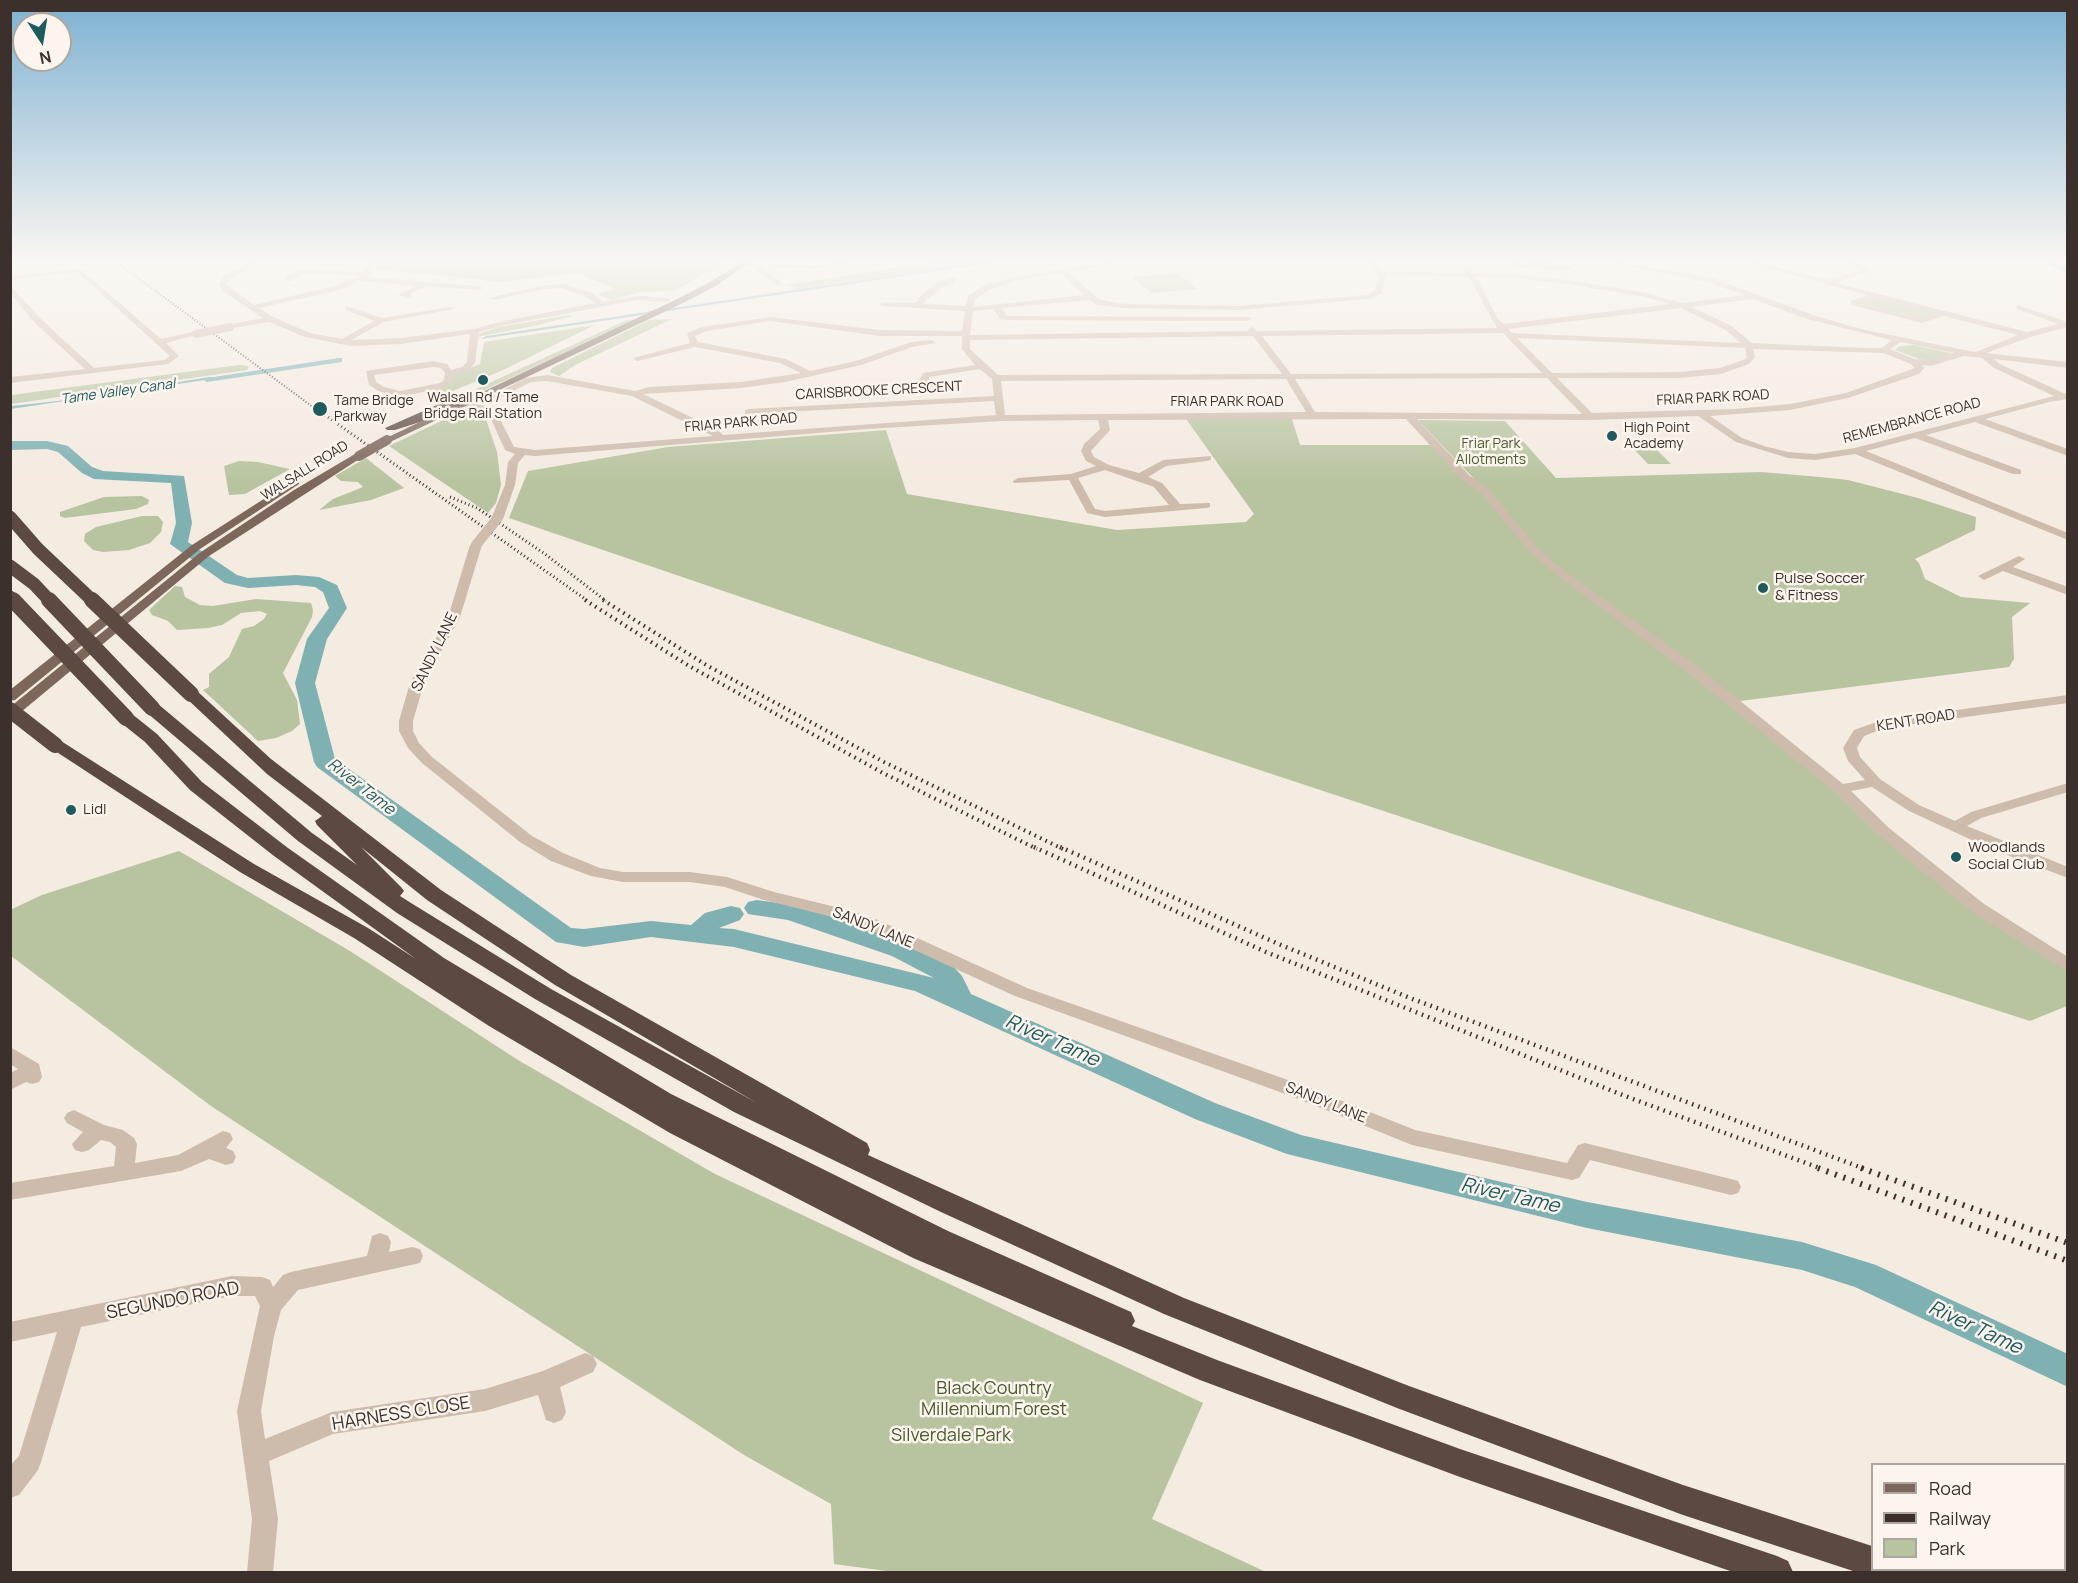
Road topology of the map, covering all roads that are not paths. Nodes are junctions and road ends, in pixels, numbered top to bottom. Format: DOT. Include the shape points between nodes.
graph roads {
  1 [pos="53,335"];
  2 [pos="151,335"];
  3 [pos="192,335"];
  4 [pos="308,335"];
  5 [pos="355,335"];
  6 [pos="446,335"];
  7 [pos="475,335"];
  8 [pos="591,335"];
  9 [pos="604,335"];
  10 [pos="690,335"];
  11 [pos="912,335"];
  12 [pos="965,335"];
  13 [pos="1193,335"];
  14 [pos="1258,335"];
  15 [pos="1510,335"];
  16 [pos="1579,335"];
  17 [pos="1738,335"];
  18 [pos="1750,335"];
  19 [pos="1877,335"];
  20 [pos="2027,335"];
  21 [pos="965,338"];
  22 [pos="1898,340"];
  23 [pos="344,341"];
  24 [pos="159,342"];
  25 [pos="695,344"];
  26 [pos="1749,346"];
  27 [pos="1808,349"];
  28 [pos="1884,350"];
  29 [pos="1964,353"];
  30 [pos="1985,356"];
  31 [pos="637,358"];
  32 [pos="1758,358"];
  33 [pos="1914,362"];
  34 [pos="2067,365"];
  35 [pos="542,366"];
  36 [pos="983,366"];
  37 [pos="91,372"];
  38 [pos="449,373"];
  39 [pos="810,374"];
  40 [pos="1551,375"];
  41 [pos="1288,376"];
  42 [pos="547,378"];
  43 [pos="996,378"];
  44 [pos="10,380"];
  45 [pos="906,384"];
  46 [pos="635,394"];
  47 [pos="489,398"];
  48 [pos="1000,398"];
  49 [pos="2067,398"];
  50 [pos="447,400"];
  51 [pos="462,403"];
  52 [pos="755,409"];
  53 [pos="1701,414"];
  54 [pos="1312,415"];
  55 [pos="1102,416"];
  56 [pos="1410,416"];
  57 [pos="1590,417"];
  58 [pos="1002,418"];
  59 [pos="1976,419"];
  60 [pos="391,428"];
  61 [pos="1916,435"];
  62 [pos="383,437"];
  63 [pos="720,438"];
  64 [pos="1856,451"];
  65 [pos="355,452"];
  66 [pos="521,453"];
  67 [pos="2067,453"];
  68 [pos="1207,458"];
  69 [pos="1105,467"];
  70 [pos="2017,472"];
  71 [pos="1072,477"];
  72 [pos="1140,477"];
  73 [pos="310,479"];
  74 [pos="1018,480"];
  75 [pos="1206,505"];
  76 [pos="1177,507"];
  77 [pos="10,517"];
  78 [pos="2067,525"];
  79 [pos="2055,532"];
  80 [pos="2067,537"];
  81 [pos="2019,559"];
  82 [pos="10,566"];
  83 [pos="2003,567"];
  84 [pos="172,573"];
  85 [pos="1984,576"];
  86 [pos="2067,591"];
  87 [pos="10,597"];
  88 [pos="10,697"];
  89 [pos="2067,699"];
  90 [pos="10,710"];
  91 [pos="10,714"];
  92 [pos="266,763"];
  93 [pos="1875,782"];
  94 [pos="2067,788"];
  95 [pos="1840,789"];
  96 [pos="1955,827"];
  97 [pos="2067,873"];
  98 [pos="422,920"];
  99 [pos="2067,966"];
  100 [pos="10,1054"];
  101 [pos="10,1083"];
  102 [pos="74,1118"];
  103 [pos="98,1131"];
  104 [pos="82,1144"];
  105 [pos="219,1149"];
  106 [pos="123,1173"];
  107 [pos="1731,1187"];
  108 [pos="10,1192"];
  109 [pos="950,1205"];
  110 [pos="412,1256"];
  111 [pos="271,1306"];
  112 [pos="72,1321"];
  113 [pos="10,1332"];
  114 [pos="585,1364"];
  115 [pos="547,1381"];
  116 [pos="554,1412"];
  117 [pos="1390,1438"];
  118 [pos="257,1454"];
  119 [pos="10,1486"];
  120 [pos="1871,1563"];
  121 [pos="260,1572"];
  122 [pos="1777,1572"];
  1 -- 37 [label="street"];
  2 -- 24 [label="street"];
  3 -- 24 [label="street, bridge"];
  4 -- 23 [label="street"];
  5 -- 23 [label="street"];
  6 -- 23 [label="street" via="401,341"];
  7 -- 38 [label="street" via="471,363"];
  8 -- 50 [label="main road, WALSALL ROAD"];
  9 -- 35 [label="main road, WALSALL ROAD"];
  10 -- 25 [label="street"];
  11 -- 21 [label="street"];
  12 -- 21 [label="street"];
  13 -- 21 [label="street"];
  14 -- 41 [label="street"];
  15 -- 40 [label="street"];
  16 -- 26 [label="street"];
  17 -- 26 [label="street"];
  18 -- 27 [label="street"];
  19 -- 22 [label="street"];
  20 -- 30 [label="street" via="1981,350"];
  21 -- 36 [label="street" via="968,354"];
  21 -- 39 [label="street" via="919,344"];
  22 -- 28 [label="street"];
  22 -- 29 [label="street"];
  24 -- 37 [label="street" via="174,358"];
  25 -- 31 [label="street"];
  25 -- 39 [label="street" via="783,361"];
  26 -- 27 [label="street"];
  26 -- 32 [label="street" via="1751,354"];
  27 -- 28 [label="street"];
  27 -- 32 [label="street"];
  28 -- 33 [label="street"];
  29 -- 30 [label="street"];
  29 -- 33 [label="street" via="1935,363"];
  30 -- 34 [label="street"];
  30 -- 49 [label="street" via="1997,366"];
  32 -- 40 [label="street" via="1705,373"];
  33 -- 53 [label="street, FRIAR PARK ROAD" via="1920,368 1916,372 1823,401 1769,410"];
  35 -- 42 [label="street" via="541,373"];
  35 -- 51 [label="main road, WALSALL ROAD"];
  36 -- 43 [label="street"];
  36 -- 45 [label="street" via="926,375 925,385"];
  37 -- 44 [label="street"];
  38 -- 38 [label="street" via="443,385 400,394 372,383 369,373 433,364 444,366"];
  39 -- 46 [label="street" via="741,385"];
  40 -- 41 [label="street"];
  40 -- 57 [label="street"];
  41 -- 43 [label="street"];
  41 -- 54 [label="street"];
  42 -- 46 [label="street"];
  42 -- 47 [label="street" via="529,380"];
  43 -- 48 [label="street"];
  46 -- 63 [label="street" via="715,432"];
  48 -- 52 [label="street, CARISBROOKE CRESCENT"];
  48 -- 58 [label="street"];
  49 -- 59 [label="street, REMEMBRANCE ROAD" via="2049,399"];
  50 -- 51 [label="highway"];
  50 -- 60 [label="main road, WALSALL ROAD"];
  51 -- 60 [label="highway" via="441,407"];
  51 -- 62 [label="main road, WALSALL ROAD"];
  51 -- 66 [label="street" via="494,415 507,447"];
  53 -- 57 [label="street, FRIAR PARK ROAD"];
  53 -- 64 [label="street, REMEMBRANCE ROAD" via="1739,440 1774,452 1815,457"];
  54 -- 55 [label="street, FRIAR PARK ROAD"];
  54 -- 56 [label="street, FRIAR PARK ROAD"];
  55 -- 58 [label="street, FRIAR PARK ROAD"];
  55 -- 69 [label="street" via="1106,430 1086,451 1090,459"];
  56 -- 57 [label="street, FRIAR PARK ROAD"];
  56 -- 95 [label="street" via="1466,478 1485,491 1547,562 1692,669"];
  58 -- 63 [label="street, FRIAR PARK ROAD"];
  59 -- 61 [label="street, REMEMBRANCE ROAD"];
  59 -- 67 [label="street"];
  60 -- 62 [label="main road, WALSALL ROAD"];
  61 -- 64 [label="street, REMEMBRANCE ROAD"];
  61 -- 70 [label="street"];
  62 -- 65 [label="main road, WALSALL ROAD, bridge"];
  63 -- 66 [label="street, FRIAR PARK ROAD"];
  64 -- 79 [label="street"];
  65 -- 73 [label="main road, WALSALL ROAD" via="339,467"];
  65 -- 73 [label="main road, WALSALL ROAD" via="328,462"];
  66 -- 107 [label="street, SANDY LANE, bridge" via="513,462 510,485 497,519 476,545 454,617 417,684 406,730 427,760 526,839 557,857 597,872 727,882 872,924 1021,992 1298,1091 1412,1137 1572,1172 1585,1151"];
  68 -- 72 [label="street" via="1163,463"];
  69 -- 71 [label="street"];
  69 -- 72 [label="street"];
  71 -- 74 [label="street"];
  71 -- 76 [label="street" via="1090,511 1096,513"];
  72 -- 76 [label="street" via="1158,485"];
  73 -- 84 [label="main road, WALSALL ROAD"];
  75 -- 76 [label="street"];
  77 -- 92 [label="highway, bridge" via="38,549"];
  78 -- 79 [label="street"];
  79 -- 80 [label="street"];
  81 -- 83 [label="street"];
  82 -- 98 [label="highway, bridge" via="34,584 152,708 304,837"];
  83 -- 85 [label="street"];
  83 -- 86 [label="street"];
  84 -- 88 [label="main road, WALSALL ROAD"];
  84 -- 91 [label="main road, WALSALL ROAD"];
  87 -- 117 [label="highway, bridge" via="196,786 437,963 663,1100 939,1239"];
  89 -- 93 [label="street, KENT ROAD" via="1873,727 1858,734 1850,748 1853,758"];
  90 -- 117 [label="highway, bridge" via="55,745 247,868 678,1126 922,1250 1210,1371"];
  92 -- 98 [label="highway"];
  92 -- 109 [label="highway" via="434,895 563,980"];
  93 -- 95 [label="street"];
  93 -- 96 [label="street, KENT ROAD" via="1914,808"];
  94 -- 96 [label="street" via="1976,815"];
  95 -- 99 [label="street" via="1883,831 1951,887"];
  96 -- 97 [label="street, KENT ROAD"];
  98 -- 109 [label="highway" via="742,1106"];
  100 -- 101 [label="street" via="32,1073"];
  102 -- 103 [label="street"];
  103 -- 104 [label="street"];
  103 -- 106 [label="street" via="127,1144"];
  105 -- 106 [label="street" via="181,1163"];
  106 -- 108 [label="street"];
  109 -- 120 [label="highway" via="1174,1306 1407,1399 1683,1500"];
  110 -- 111 [label="street" via="378,1252 291,1282"];
  111 -- 112 [label="street, SEGUNDO ROAD" via="262,1287 232,1286"];
  111 -- 118 [label="street" via="249,1411"];
  112 -- 113 [label="street, SEGUNDO ROAD"];
  112 -- 119 [label="street" via="29,1462"];
  114 -- 115 [label="street, HARNESS CLOSE"];
  115 -- 116 [label="street"];
  115 -- 118 [label="street, HARNESS CLOSE" via="485,1400 332,1423"];
  117 -- 122 [label="highway"];
  118 -- 121 [label="street" via="266,1519"];
}
